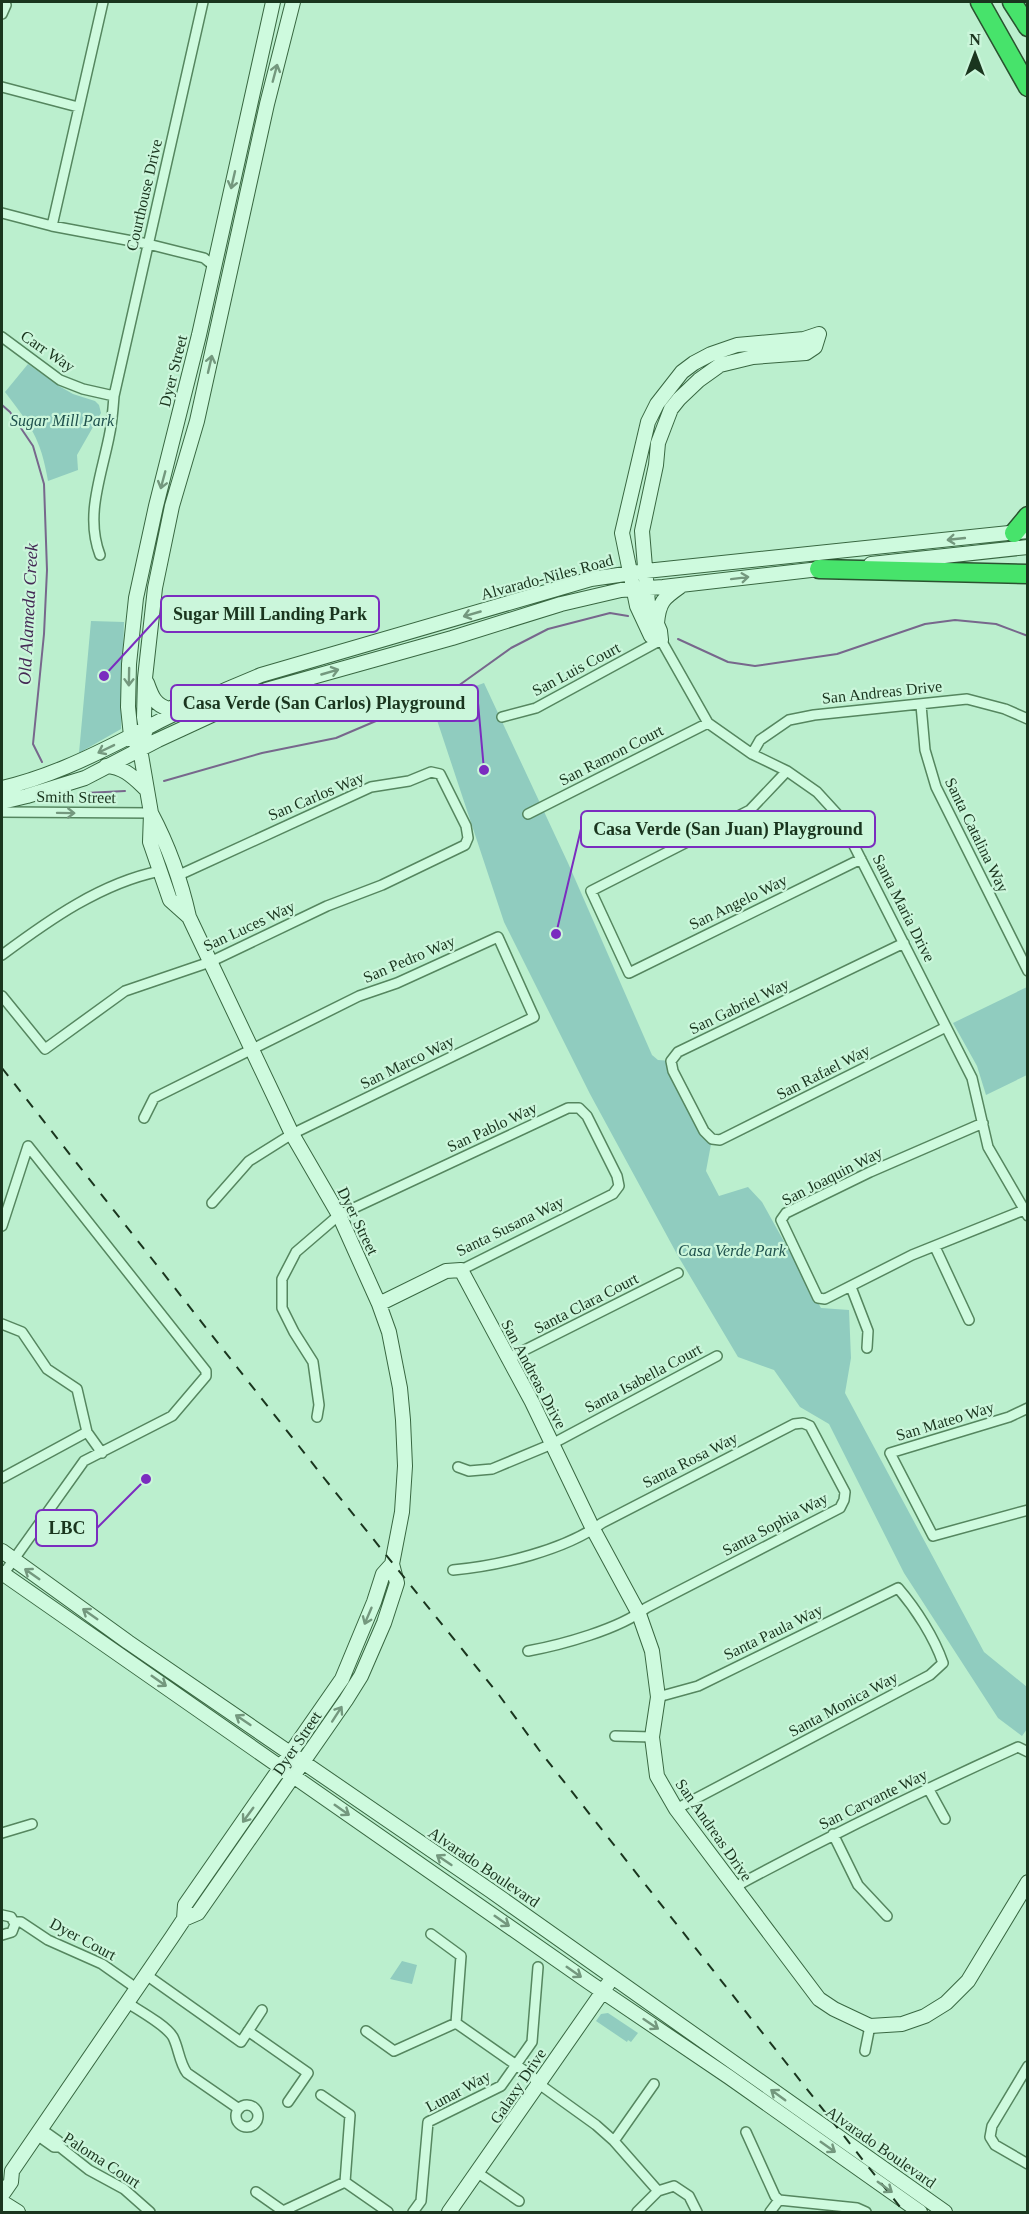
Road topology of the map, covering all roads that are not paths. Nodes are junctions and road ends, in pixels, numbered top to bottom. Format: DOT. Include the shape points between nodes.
graph roads {
  1 [pos="103,2"];
  2 [pos="203,2"];
  3 [pos="273,2"];
  4 [pos="293,2"];
  5 [pos="980,2"];
  6 [pos="1012,2"];
  7 [pos="1028,27"];
  8 [pos="2,87"];
  9 [pos="1027,88"];
  10 [pos="78,107"];
  11 [pos="2,213"];
  12 [pos="52,226"];
  13 [pos="148,244"];
  14 [pos="214,266"];
  15 [pos="225,292"];
  16 [pos="2,337"];
  17 [pos="114,396"];
  18 [pos="1028,516"];
  19 [pos="1021,532"];
  20 [pos="1028,547"];
  21 [pos="100,555"];
  22 [pos="819,569"];
  23 [pos="646,571"];
  24 [pos="630,573"];
  25 [pos="1028,574"];
  26 [pos="682,585"];
  27 [pos="640,589"];
  28 [pos="657,625"];
  29 [pos="661,640"];
  30 [pos="145,678"];
  31 [pos="226,689"];
  32 [pos="921,705"];
  33 [pos="502,717"];
  34 [pos="1028,719"];
  35 [pos="708,723"];
  36 [pos="146,729"];
  37 [pos="131,736"];
  38 [pos="140,749"];
  39 [pos="752,754"];
  40 [pos="106,766"];
  41 [pos="788,771"];
  42 [pos="2,788"];
  43 [pos="146,789"];
  44 [pos="2,802"];
  45 [pos="2,813"];
  46 [pos="151,813"];
  47 [pos="528,814"];
  48 [pos="468,838"];
  49 [pos="861,859"];
  50 [pos="160,871"];
  51 [pos="177,876"];
  52 [pos="189,917"];
  53 [pos="904,943"];
  54 [pos="2,955"];
  55 [pos="210,962"];
  56 [pos="1028,971"];
  57 [pos="2,996"];
  58 [pos="534,1017"];
  59 [pos="946,1027"];
  60 [pos="252,1049"];
  61 [pos="144,1118"];
  62 [pos="983,1123"];
  63 [pos="292,1134"];
  64 [pos="712,1139"];
  65 [pos="618,1186"];
  66 [pos="212,1203"];
  67 [pos="1026,1213"];
  68 [pos="339,1215"];
  69 [pos="2,1226"];
  70 [pos="935,1247"];
  71 [pos="461,1270"];
  72 [pos="678,1273"];
  73 [pos="851,1287"];
  74 [pos="379,1304"];
  75 [pos="969,1320"];
  76 [pos="2,1323"];
  77 [pos="867,1348"];
  78 [pos="717,1356"];
  79 [pos="507,1359"];
  80 [pos="1028,1408"];
  81 [pos="317,1417"];
  82 [pos="803,1423"];
  83 [pos="87,1432"];
  84 [pos="552,1444"];
  85 [pos="102,1453"];
  86 [pos="458,1467"];
  87 [pos="2,1478"];
  88 [pos="1028,1510"];
  89 [pos="593,1529"];
  90 [pos="2,1551"];
  91 [pos="13,1560"];
  92 [pos="392,1564"];
  93 [pos="453,1570"];
  94 [pos="2,1574"];
  95 [pos="898,1588"];
  96 [pos="639,1614"];
  97 [pos="528,1651"];
  98 [pos="658,1697"];
  99 [pos="615,1736"];
  100 [pos="652,1737"];
  101 [pos="1028,1752"];
  102 [pos="291,1753"];
  103 [pos="304,1762"];
  104 [pos="281,1768"];
  105 [pos="294,1776"];
  106 [pos="928,1788"];
  107 [pos="676,1809"];
  108 [pos="945,1819"];
  109 [pos="32,1824"];
  110 [pos="2,1833"];
  111 [pos="833,1834"];
  112 [pos="220,1855"];
  113 [pos="1028,1882"];
  114 [pos="735,1889"];
  115 [pos="202,1908"];
  116 [pos="2,1915"];
  117 [pos="887,1916"];
  118 [pos="184,1919"];
  119 [pos="14,1922"];
  120 [pos="430,1934"];
  121 [pos="2,1935"];
  122 [pos="538,1967"];
  123 [pos="145,1974"];
  124 [pos="613,1977"];
  125 [pos="136,1988"];
  126 [pos="603,1991"];
  127 [pos="126,2002"];
  128 [pos="262,2010"];
  129 [pos="456,2023"];
  130 [pos="870,2026"];
  131 [pos="248,2031"];
  132 [pos="366,2031"];
  133 [pos="865,2051"];
  134 [pos="515,2065"];
  135 [pos="1028,2066"];
  136 [pos="539,2084"];
  137 [pos="654,2084"];
  138 [pos="321,2095"];
  139 [pos="288,2102"];
  140 [pos="239,2109"];
  141 [pos="39,2132"];
  142 [pos="746,2132"];
  143 [pos="614,2141"];
  144 [pos="1028,2164"];
  145 [pos="7,2172"];
  146 [pos="478,2173"];
  147 [pos="345,2182"];
  148 [pos="658,2191"];
  149 [pos="256,2192"];
  150 [pos="2,2196"];
  151 [pos="779,2200"];
  152 [pos="519,2201"];
  153 [pos="2,2202"];
  154 [pos="18,2212"];
  155 [pos="150,2212"];
  156 [pos="388,2212"];
  157 [pos="413,2212"];
  158 [pos="449,2212"];
  159 [pos="637,2212"];
  160 [pos="697,2212"];
  161 [pos="770,2212"];
  162 [pos="866,2212"];
  163 [pos="920,2212"];
  164 [pos="945,2212"];
  1 -- 10 [label="street"];
  2 -- 13 [label="street, Courthouse Drive"];
  3 -- 14 [label="main road, Dyer Street, one-way"];
  15 -- 4 [label="main road, Dyer Street, one-way"];
  5 -- 9 [label="highway"];
  6 -- 7 [label="highway"];
  8 -- 10 [label="street"];
  10 -- 12 [label="street"];
  11 -- 12 [label="street"];
  12 -- 13 [label="street"];
  13 -- 14 [label="street" via="204,258"];
  13 -- 17 [label="street, Courthouse Drive"];
  14 -- 15 [label="main road" via="222,276"];
  14 -- 37 [label="main road, Dyer Street, one-way" via="136,598 129,663"];
  30 -- 15 [label="main road, Dyer Street, one-way" via="154,588"];
  16 -- 17 [label="street, Carr Way" via="60,380"];
  17 -- 21 [label="street, Courthouse Drive" via="94,499 94,539"];
  18 -- 19 [label="highway"];
  19 -- 23 [label="main road, Alvarado-Niles Road, one-way"];
  20 -- 22 [label="main road, Alvarado-Niles Road"];
  22 -- 25 [label="highway"];
  26 -- 22 [label="main road, Alvarado-Niles Road, one-way"];
  23 -- 24 [label="main road, Alvarado-Niles Road"];
  23 -- 24 [label="main road, Santa Maria Drive" via="642,531 658,443 671,409 720,365 753,357 806,353 815,347 819,334 723,349 694,363 669,387 648,422 627,506 622,533"];
  23 -- 27 [label="main road, Santa Maria Drive"];
  24 -- 27 [label="main road, Santa Maria Drive"];
  24 -- 31 [label="main road, Alvarado-Niles Road, one-way" via="556,589 261,675"];
  26 -- 27 [label="main road, Alvarado-Niles Road"];
  26 -- 28 [label="main road" via="662,602"];
  27 -- 28 [label="main road, Santa Maria Drive"];
  27 -- 29 [label="main road, Santa Maria Drive" via="636,606 651,636"];
  38 -- 27 [label="main road, Alvarado-Niles Road, one-way" via="267,690 561,604 602,593"];
  28 -- 29 [label="main road, Santa Maria Drive"];
  29 -- 33 [label="street, San Luis Court" via="536,708"];
  29 -- 35 [label="street, Santa Maria Drive"];
  30 -- 31 [label="main road" via="156,703 169,709 210,691"];
  30 -- 36 [label="main road, Dyer Street"];
  31 -- 36 [label="main road, Alvarado-Niles Road"];
  32 -- 34 [label="street, San Andreas Drive" via="967,699"];
  32 -- 39 [label="street, San Andreas Drive" via="789,720 760,740"];
  32 -- 56 [label="street, Santa Catalina Way" via="925,750 936,787"];
  35 -- 39 [label="street, Santa Maria Drive"];
  35 -- 47 [label="street, San Ramon Court"];
  36 -- 37 [label="main road, Alvarado-Niles Road"];
  36 -- 38 [label="main road, Dyer Street"];
  37 -- 38 [label="main road, Dyer Street"];
  37 -- 42 [label="main road, Smith Street, one-way" via="81,761"];
  38 -- 40 [label="main road, Smith Street"];
  38 -- 43 [label="main road, Dyer Street"];
  39 -- 41 [label="street, Santa Maria Drive"];
  40 -- 43 [label="main road" via="126,771"];
  40 -- 44 [label="main road, Smith Street" via="80,779"];
  41 -- 49 [label="street, Santa Maria Drive" via="817,792 839,816"];
  41 -- 49 [label="street, San Angelo Way" via="750,810 591,891 628,973"];
  43 -- 46 [label="main road, Dyer Street"];
  45 -- 46 [label="street, Smith Street, one-way"];
  46 -- 50 [label="main road, Dyer Street" via="150,842"];
  46 -- 51 [label="main road, Dyer Street"];
  48 -- 51 [label="street, San Carlos Way" via="441,774 431,772 409,781 371,787"];
  48 -- 55 [label="street, San Luces Way" via="465,845 382,885 327,906"];
  49 -- 53 [label="street, Santa Maria Drive"];
  50 -- 52 [label="main road, Dyer Street" via="170,900"];
  50 -- 54 [label="street" via="93,895"];
  51 -- 52 [label="main road, Dyer Street"];
  52 -- 55 [label="main road, Dyer Street"];
  53 -- 59 [label="street, Santa Maria Drive"];
  53 -- 64 [label="street, San Gabriel Way" via="678,1052 671,1061 673,1071"];
  55 -- 57 [label="street, San Luces Way" via="125,991 45,1049"];
  55 -- 60 [label="main road, Dyer Street"];
  58 -- 60 [label="street, San Pedro Way" via="498,937 359,996"];
  58 -- 63 [label="street, San Marco Way"];
  59 -- 62 [label="street, Santa Maria Drive" via="972,1078"];
  59 -- 64 [label="street, San Rafael Way" via="720,1140"];
  60 -- 61 [label="street" via="154,1098"];
  60 -- 63 [label="main road, Dyer Street"];
  62 -- 67 [label="street, Santa Maria Drive" via="988,1146"];
  62 -- 73 [label="street, San Joaquin Way" via="786,1213 781,1220 818,1298 825,1299"];
  63 -- 66 [label="street, San Marco Way" via="249,1161"];
  63 -- 68 [label="main road, Dyer Street"];
  65 -- 68 [label="street, San Pablo Way" via="617,1176 586,1116 579,1108 568,1108"];
  65 -- 71 [label="street, Santa Susana Way" via="613,1194"];
  67 -- 70 [label="street"];
  68 -- 74 [label="main road, Dyer Street"];
  68 -- 81 [label="street, San Pablo Way" via="296,1252 282,1280 282,1308 313,1362"];
  69 -- 85 [label="street" via="28,1146 204,1367 206,1376 172,1416"];
  70 -- 73 [label="street"];
  70 -- 75 [label="street"];
  71 -- 74 [label="main road, Santa Susana Way" via="446,1271"];
  71 -- 79 [label="main road, San Andreas Drive"];
  72 -- 79 [label="street, Santa Clara Court"];
  73 -- 77 [label="street" via="868,1331"];
  74 -- 92 [label="main road, Dyer Street" via="389,1332 404,1420 402,1512"];
  76 -- 83 [label="street" via="22,1332 47,1369 77,1389"];
  78 -- 84 [label="street, Santa Isabella Court"];
  79 -- 84 [label="main road, San Andreas Drive"];
  80 -- 88 [label="street, San Mateo Way" via="890,1453 933,1536"];
  82 -- 89 [label="street, Santa Rosa Way" via="794,1424"];
  82 -- 96 [label="street, Santa Sophia Way" via="810,1426 845,1492 840,1508"];
  83 -- 85 [label="street"];
  83 -- 87 [label="street"];
  84 -- 86 [label="street, Santa Isabella Court" via="492,1469 469,1471"];
  84 -- 89 [label="main road, San Andreas Drive"];
  85 -- 91 [label="street" via="84,1461"];
  89 -- 93 [label="street, Santa Rosa Way" via="543,1551 477,1568"];
  89 -- 96 [label="main road, San Andreas Drive"];
  90 -- 91 [label="main road, Alvarado Boulevard"];
  91 -- 94 [label="street"];
  102 -- 91 [label="main road, Alvarado Boulevard, one-way"];
  92 -- 102 [label="main road, Dyer Street, one-way" via="383,1574 342,1679"];
  103 -- 92 [label="main road, Dyer Street, one-way" via="361,1676 380,1634 397,1583"];
  94 -- 104 [label="main road, Alvarado Boulevard, one-way"];
  95 -- 98 [label="street, Santa Paula Way" via="698,1686"];
  95 -- 107 [label="street, Santa Monica Way" via="943,1664 930,1675"];
  96 -- 97 [label="street, Santa Sophia Way" via="593,1634"];
  96 -- 98 [label="main road, San Andreas Drive" via="652,1651"];
  98 -- 100 [label="main road, San Andreas Drive"];
  99 -- 100 [label="street"];
  100 -- 107 [label="main road, San Andreas Drive" via="657,1776"];
  101 -- 106 [label="street, San Carvante Way" via="1018,1747"];
  102 -- 103 [label="main road, Alvarado Boulevard"];
  102 -- 104 [label="main road, Dyer Street"];
  103 -- 105 [label="main road, Dyer Street"];
  124 -- 103 [label="main road, Alvarado Boulevard, one-way"];
  104 -- 105 [label="main road, Alvarado Boulevard"];
  104 -- 112 [label="main road, Dyer Street, one-way"];
  105 -- 115 [label="main road, Dyer Street"];
  105 -- 126 [label="main road, Alvarado Boulevard, one-way"];
  106 -- 108 [label="street"];
  106 -- 111 [label="street, San Carvante Way"];
  107 -- 114 [label="main road, San Andreas Drive"];
  109 -- 110 [label="street"];
  111 -- 114 [label="street, San Carvante Way"];
  111 -- 117 [label="street" via="858,1885"];
  112 -- 115 [label="main road" via="221,1868 201,1896"];
  112 -- 118 [label="main road, Dyer Street" via="185,1905"];
  113 -- 130 [label="main road, San Andreas Drive" via="968,1981 946,2003 902,2024"];
  114 -- 130 [label="main road, San Andreas Drive" via="819,1999"];
  115 -- 118 [label="main road, Dyer Street"];
  116 -- 119 [label="street, Dyer Court" via="8,1915"];
  118 -- 123 [label="main road, Dyer Street"];
  119 -- 121 [label="street" via="12,1932"];
  119 -- 125 [label="street, Dyer Court" via="21,1922 48,1940 102,1964"];
  120 -- 129 [label="street" via="461,1956"];
  122 -- 134 [label="street, Lunar Way" via="532,2042"];
  123 -- 125 [label="main road, Dyer Street"];
  123 -- 131 [label="street" via="241,2042"];
  124 -- 126 [label="main road, Galaxy Drive"];
  164 -- 124 [label="main road, Alvarado Boulevard, one-way"];
  125 -- 127 [label="main road, Dyer Street"];
  126 -- 136 [label="main road, Galaxy Drive"];
  126 -- 163 [label="main road, Alvarado Boulevard, one-way"];
  127 -- 140 [label="street" via="169,2032 187,2073"];
  127 -- 141 [label="main road, Dyer Street"];
  128 -- 131 [label="street"];
  129 -- 132 [label="street" via="394,2051"];
  129 -- 134 [label="street"];
  130 -- 133 [label="street"];
  131 -- 139 [label="street" via="308,2073"];
  134 -- 136 [label="street"];
  134 -- 157 [label="street, Lunar Way" via="501,2086 428,2122 421,2201"];
  135 -- 144 [label="street" via="992,2126 990,2137 995,2145"];
  136 -- 143 [label="street"];
  136 -- 146 [label="main road, Galaxy Drive"];
  137 -- 143 [label="street"];
  138 -- 147 [label="street" via="350,2115"];
  141 -- 145 [label="main road, Dyer Street"];
  141 -- 155 [label="street, Paloma Court" via="58,2140 60,2147 89,2170 124,2189"];
  142 -- 151 [label="street"];
  143 -- 148 [label="street"];
  145 -- 150 [label="main road, Dyer Street" via="11,2182"];
  146 -- 152 [label="street"];
  146 -- 158 [label="main road, Galaxy Drive"];
  147 -- 149 [label="street" via="284,2211"];
  147 -- 156 [label="street"];
  148 -- 159 [label="street"];
  148 -- 160 [label="street" via="674,2186 689,2196"];
  151 -- 161 [label="street"];
  151 -- 162 [label="street"];
  153 -- 154 [label="main road"];
}
